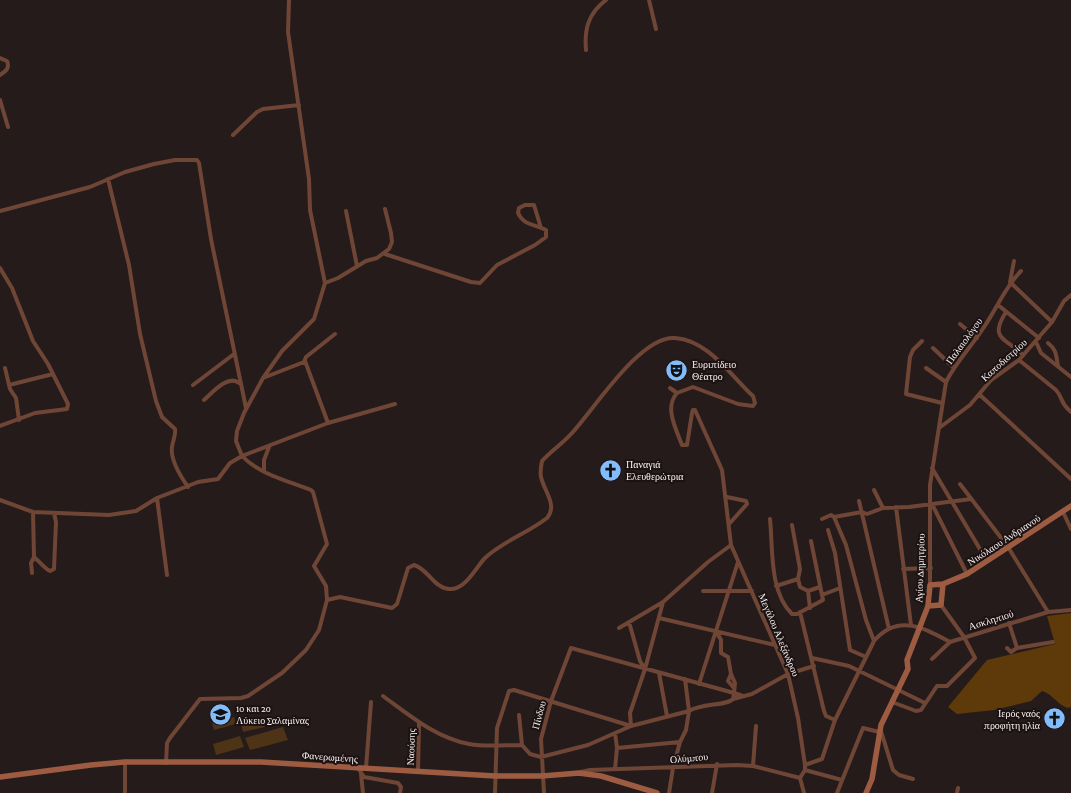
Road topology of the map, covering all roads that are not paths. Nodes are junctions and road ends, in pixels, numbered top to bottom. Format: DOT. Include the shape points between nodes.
graph roads {
  1 [pos="289,0"];
  2 [pos="606,0"];
  3 [pos="650,0"];
  4 [pos="656,29"];
  5 [pos="586,50"];
  6 [pos="0,58"];
  7 [pos="0,75"];
  8 [pos="0,100"];
  9 [pos="299,105"];
  10 [pos="8,127"];
  11 [pos="233,135"];
  12 [pos="108,179"];
  13 [pos="385,209"];
  14 [pos="346,210"];
  15 [pos="0,212"];
  16 [pos="541,228"];
  17 [pos="385,254"];
  18 [pos="1014,261"];
  19 [pos="357,266"];
  20 [pos="0,268"];
  21 [pos="1021,271"];
  22 [pos="1010,282"];
  23 [pos="325,283"];
  24 [pos="1071,295"];
  25 [pos="998,306"];
  26 [pos="1006,312"];
  27 [pos="1052,322"];
  28 [pos="960,324"];
  29 [pos="335,334"];
  30 [pos="976,338"];
  31 [pos="1037,340"];
  32 [pos="922,341"];
  33 [pos="1048,343"];
  34 [pos="933,348"];
  35 [pos="234,354"];
  36 [pos="1023,355"];
  37 [pos="1019,360"];
  38 [pos="305,361"];
  39 [pos="1058,366"];
  40 [pos="953,367"];
  41 [pos="5,368"];
  42 [pos="926,368"];
  43 [pos="53,374"];
  44 [pos="1071,377"];
  45 [pos="262,378"];
  46 [pos="946,382"];
  47 [pos="240,383"];
  48 [pos="9,385"];
  49 [pos="193,385"];
  50 [pos="670,388"];
  51 [pos="677,393"];
  52 [pos="980,395"];
  53 [pos="204,400"];
  54 [pos="942,403"];
  55 [pos="395,404"];
  56 [pos="246,408"];
  57 [pos="1071,412"];
  58 [pos="19,420"];
  59 [pos="328,424"];
  60 [pos="0,426"];
  61 [pos="939,428"];
  62 [pos="270,446"];
  63 [pos="242,456"];
  64 [pos="932,468"];
  65 [pos="264,471"];
  66 [pos="1071,479"];
  67 [pos="960,484"];
  68 [pos="188,487"];
  69 [pos="874,490"];
  70 [pos="727,497"];
  71 [pos="157,498"];
  72 [pos="971,499"];
  73 [pos="0,500"];
  74 [pos="859,501"];
  75 [pos="951,502"];
  76 [pos="931,504"];
  77 [pos="1071,506"];
  78 [pos="896,507"];
  79 [pos="883,508"];
  80 [pos="33,512"];
  81 [pos="54,512"];
  82 [pos="862,512"];
  83 [pos="1063,512"];
  84 [pos="834,517"];
  85 [pos="770,519"];
  86 [pos="822,519"];
  87 [pos="730,523"];
  88 [pos="792,525"];
  89 [pos="1071,529"];
  90 [pos="828,530"];
  91 [pos="810,540"];
  92 [pos="731,545"];
  93 [pos="1008,547"];
  94 [pos="34,557"];
  95 [pos="987,561"];
  96 [pos="738,562"];
  97 [pos="931,568"];
  98 [pos="903,569"];
  99 [pos="32,573"];
  100 [pos="967,574"];
  101 [pos="167,575"];
  102 [pos="798,579"];
  103 [pos="930,584"];
  104 [pos="943,584"];
  105 [pos="776,586"];
  106 [pos="820,587"];
  107 [pos="840,588"];
  108 [pos="703,591"];
  109 [pos="729,591"];
  110 [pos="752,591"];
  111 [pos="808,591"];
  112 [pos="822,595"];
  113 [pos="327,600"];
  114 [pos="663,602"];
  115 [pos="941,605"];
  116 [pos="928,606"];
  117 [pos="810,608"];
  118 [pos="1071,610"];
  119 [pos="800,612"];
  120 [pos="1048,612"];
  121 [pos="659,618"];
  122 [pos="629,622"];
  123 [pos="1009,623"];
  124 [pos="911,624"];
  125 [pos="920,627"];
  126 [pos="619,628"];
  127 [pos="889,629"];
  128 [pos="716,631"];
  129 [pos="964,637"];
  130 [pos="874,641"];
  131 [pos="950,642"];
  132 [pos="1052,642"];
  133 [pos="775,644"];
  134 [pos="1007,648"];
  135 [pos="1017,648"];
  136 [pos="866,657"];
  137 [pos="812,658"];
  138 [pos="932,659"];
  139 [pos="814,666"];
  140 [pos="645,669"];
  141 [pos="860,671"];
  142 [pos="659,673"];
  143 [pos="788,674"];
  144 [pos="685,680"];
  145 [pos="699,684"];
  146 [pos="898,689"];
  147 [pos="734,691"];
  148 [pos="383,696"];
  149 [pos="746,696"];
  150 [pos="733,699"];
  151 [pos="551,701"];
  152 [pos="371,702"];
  153 [pos="892,702"];
  154 [pos="925,703"];
  155 [pos="689,711"];
  156 [pos="519,715"];
  157 [pos="667,716"];
  158 [pos="834,720"];
  159 [pos="420,722"];
  160 [pos="631,726"];
  161 [pos="756,726"];
  162 [pos="880,731"];
  163 [pos="615,733"];
  164 [pos="680,742"];
  165 [pos="522,745"];
  166 [pos="496,746"];
  167 [pos="617,748"];
  168 [pos="541,757"];
  169 [pos="125,762"];
  170 [pos="166,763"];
  171 [pos="717,764"];
  172 [pos="753,766"];
  173 [pos="366,768"];
  174 [pos="673,768"];
  175 [pos="805,768"];
  176 [pos="615,769"];
  177 [pos="359,771"];
  178 [pos="418,772"];
  179 [pos="579,773"];
  180 [pos="495,776"];
  181 [pos="542,776"];
  182 [pos="0,777"];
  183 [pos="800,778"];
  184 [pos="913,779"];
  185 [pos="842,780"];
  186 [pos="125,793"];
  187 [pos="363,793"];
  188 [pos="400,793"];
  189 [pos="495,793"];
  190 [pos="544,793"];
  191 [pos="656,793"];
  192 [pos="669,793"];
  193 [pos="712,793"];
  194 [pos="804,793"];
  195 [pos="837,793"];
  196 [pos="866,793"];
  1 -- 9 [label="street" via="288,32"];
  2 -- 5 [label="street" via="588,20"];
  3 -- 4 [label="street"];
  6 -- 7 [label="street" via="9,64"];
  8 -- 10 [label="street"];
  9 -- 11 [label="street" via="257,112"];
  9 -- 23 [label="street" via="309,179 310,210"];
  12 -- 15 [label="street" via="90,187"];
  12 -- 35 [label="street" via="165,161 195,160 199,163 204,202"];
  12 -- 68 [label="street" via="129,265 140,334 156,401 162,417 175,429 172,451 178,471"];
  13 -- 17 [label="street" via="392,242"];
  14 -- 19 [label="street"];
  16 -- 16 [label="street" via="522,220 518,213 519,208 534,205"];
  16 -- 17 [label="street" via="546,230 546,237 497,264 480,283"];
  17 -- 19 [label="street"];
  18 -- 22 [label="street"];
  19 -- 23 [label="street"];
  20 -- 43 [label="street" via="12,288 33,341"];
  21 -- 22 [label="street, Παλαιολόγου"];
  22 -- 25 [label="street, Παλαιολόγου"];
  22 -- 27 [label="street"];
  23 -- 45 [label="street" via="314,318 282,350"];
  24 -- 27 [label="street, Καποδιστρίου" via="1064,301"];
  25 -- 26 [label="street"];
  25 -- 30 [label="street, Παλαιολόγου"];
  26 -- 31 [label="street"];
  26 -- 36 [label="street" via="999,325 999,334"];
  27 -- 31 [label="street, Καποδιστρίου"];
  28 -- 30 [label="street"];
  29 -- 38 [label="street" via="306,357"];
  30 -- 40 [label="street, Παλαιολόγου"];
  31 -- 36 [label="street, Καποδιστρίου"];
  31 -- 39 [label="street" via="1041,353"];
  32 -- 54 [label="street" via="910,357 906,394"];
  33 -- 39 [label="street" via="1054,348"];
  34 -- 40 [label="street"];
  35 -- 47 [label="street"];
  35 -- 49 [label="street"];
  36 -- 37 [label="street, Καποδιστρίου"];
  37 -- 52 [label="street, Καποδιστρίου" via="991,380"];
  37 -- 57 [label="street" via="1056,390 1061,403"];
  38 -- 45 [label="street"];
  38 -- 59 [label="street"];
  39 -- 44 [label="street"];
  40 -- 46 [label="street, Παλαιολόγου"];
  41 -- 48 [label="street"];
  42 -- 46 [label="street"];
  43 -- 48 [label="street"];
  43 -- 58 [label="street" via="68,404 66,409 34,413"];
  45 -- 56 [label="street"];
  46 -- 54 [label="street, Παλαιολόγου"];
  47 -- 53 [label="street" via="234,380 223,384"];
  47 -- 56 [label="street"];
  48 -- 58 [label="street" via="16,398"];
  50 -- 51 [label="street"];
  51 -- 70 [label="street, Μεγάλου Αλεξάνδρου" via="672,399 671,414 682,445 687,445 692,413 696,410 722,470"];
  51 -- 113 [label="street" via="693,387 738,404 752,406 755,400 754,396 705,350 675,338 658,341 625,369 571,435 542,461 541,477 552,513 542,523 485,558 464,583 453,590 440,586 414,566 408,568 397,604 392,608 340,596"];
  52 -- 61 [label="street, Καποδιστρίου" via="962,413"];
  52 -- 66 [label="street"];
  54 -- 61 [label="street, Παλαιολόγου"];
  55 -- 59 [label="street"];
  56 -- 63 [label="street" via="236,441"];
  58 -- 60 [label="street"];
  59 -- 62 [label="street"];
  61 -- 64 [label="street, Αγίου Δημητρίου"];
  62 -- 63 [label="street"];
  62 -- 65 [label="street" via="264,460"];
  63 -- 65 [label="street" via="249,464"];
  63 -- 68 [label="street" via="230,463 218,479 202,481"];
  64 -- 75 [label="street"];
  64 -- 76 [label="street, Αγίου Δημητρίου"];
  65 -- 113 [label="street" via="311,490 316,497 327,544 314,566 326,586"];
  67 -- 72 [label="street"];
  68 -- 71 [label="street"];
  69 -- 79 [label="street"];
  70 -- 87 [label="street, Μεγάλου Αλεξάνδρου"];
  70 -- 87 [label="street" via="746,501 747,504"];
  71 -- 81 [label="street" via="136,511 123,514 91,516"];
  71 -- 101 [label="street"];
  72 -- 75 [label="street"];
  72 -- 93 [label="street"];
  73 -- 80 [label="street"];
  74 -- 82 [label="street"];
  75 -- 76 [label="street"];
  75 -- 95 [label="street"];
  76 -- 78 [label="street"];
  76 -- 97 [label="street, Αγίου Δημητρίου"];
  76 -- 100 [label="street"];
  77 -- 83 [label="main road, Νικόλαου Ανδριανού"];
  78 -- 79 [label="street"];
  78 -- 98 [label="street"];
  79 -- 82 [label="street" via="867,514"];
  80 -- 81 [label="street"];
  80 -- 94 [label="street"];
  81 -- 94 [label="street" via="54,569 47,570"];
  82 -- 84 [label="street"];
  82 -- 127 [label="street"];
  83 -- 89 [label="street"];
  83 -- 93 [label="main road, Νικόλαου Ανδριανού"];
  84 -- 86 [label="street" via="831,515"];
  84 -- 130 [label="street" via="846,545"];
  85 -- 105 [label="street"];
  87 -- 92 [label="street, Μεγάλου Αλεξάνδρου"];
  88 -- 102 [label="street" via="800,569"];
  90 -- 107 [label="street" via="835,553"];
  91 -- 106 [label="street"];
  92 -- 96 [label="street, Μεγάλου Αλεξάνδρου"];
  92 -- 114 [label="street"];
  93 -- 95 [label="main road, Νικόλαου Ανδριανού"];
  93 -- 120 [label="street"];
  94 -- 99 [label="street" via="31,563"];
  95 -- 100 [label="main road, Νικόλαου Ανδριανού"];
  96 -- 109 [label="street"];
  96 -- 110 [label="street, Μεγάλου Αλεξάνδρου"];
  97 -- 98 [label="street"];
  97 -- 103 [label="street, Αγίου Δημητρίου"];
  98 -- 124 [label="street"];
  100 -- 104 [label="main road, Νικόλαου Ανδριανού"];
  102 -- 105 [label="street"];
  102 -- 111 [label="street" via="799,585"];
  103 -- 104 [label="main road"];
  103 -- 116 [label="main road, Αγίου Δημητρίου"];
  104 -- 115 [label="main road"];
  105 -- 119 [label="street" via="790,612"];
  106 -- 111 [label="street"];
  106 -- 112 [label="street"];
  107 -- 112 [label="street"];
  107 -- 136 [label="street" via="850,650"];
  108 -- 109 [label="street"];
  109 -- 110 [label="street"];
  109 -- 128 [label="street"];
  110 -- 133 [label="street, Μεγάλου Αλεξάνδρου"];
  111 -- 117 [label="street"];
  112 -- 117 [label="street" via="822,602"];
  113 -- 170 [label="street" via="316,637 282,673 244,698 206,698 197,701 167,743"];
  114 -- 121 [label="street"];
  114 -- 122 [label="street"];
  115 -- 116 [label="main road"];
  115 -- 129 [label="street"];
  116 -- 125 [label="main road, Αγίου Δημητρίου"];
  117 -- 119 [label="street"];
  118 -- 120 [label="street, Ασκληπιού"];
  119 -- 137 [label="street"];
  120 -- 123 [label="street, Ασκληπιού"];
  121 -- 128 [label="street"];
  121 -- 140 [label="street"];
  122 -- 126 [label="street"];
  122 -- 140 [label="street" via="640,661"];
  123 -- 129 [label="street, Ασκληπιού"];
  123 -- 135 [label="street"];
  124 -- 125 [label="street"];
  124 -- 127 [label="street"];
  125 -- 131 [label="street"];
  125 -- 146 [label="main road, Αγίου Δημητρίου" via="907,660 908,669"];
  127 -- 130 [label="street"];
  128 -- 133 [label="street"];
  128 -- 145 [label="street"];
  128 -- 147 [label="street" via="721,640 721,653 728,657"];
  129 -- 131 [label="street, Ασκληπιού"];
  129 -- 154 [label="street" via="975,658 947,686 936,686"];
  130 -- 136 [label="street"];
  131 -- 138 [label="street"];
  132 -- 135 [label="street"];
  133 -- 143 [label="street, Μεγάλου Αλεξάνδρου"];
  134 -- 135 [label="street" via="1010,652"];
  136 -- 141 [label="street"];
  137 -- 139 [label="street"];
  137 -- 141 [label="street"];
  139 -- 143 [label="street"];
  139 -- 158 [label="street" via="824,711 826,716"];
  140 -- 142 [label="street"];
  140 -- 151 [label="street, Πίνδου" via="574,647 569,649"];
  140 -- 160 [label="street" via="630,713"];
  141 -- 146 [label="street"];
  141 -- 158 [label="street"];
  142 -- 144 [label="street"];
  142 -- 157 [label="street"];
  143 -- 149 [label="street"];
  143 -- 175 [label="street, Μεγάλου Αλεξάνδρου" via="798,718"];
  144 -- 145 [label="street"];
  144 -- 155 [label="street"];
  145 -- 147 [label="street"];
  146 -- 153 [label="main road, Αγίου Δημητρίου"];
  146 -- 154 [label="street"];
  147 -- 149 [label="street"];
  147 -- 150 [label="street"];
  148 -- 159 [label="street"];
  149 -- 150 [label="street"];
  150 -- 155 [label="street" via="727,703 697,706"];
  151 -- 160 [label="street"];
  151 -- 166 [label="street" via="514,690 509,691 497,728"];
  151 -- 168 [label="street, Πίνδου" via="541,739"];
  152 -- 173 [label="street"];
  153 -- 154 [label="street" via="916,710 920,710"];
  153 -- 162 [label="main road, Αγίου Δημητρίου"];
  155 -- 157 [label="street"];
  155 -- 164 [label="street" via="686,730"];
  156 -- 165 [label="street"];
  157 -- 160 [label="street"];
  158 -- 175 [label="street" via="822,759"];
  159 -- 166 [label="street" via="460,742"];
  159 -- 178 [label="street, Ναούσης"];
  160 -- 163 [label="street"];
  161 -- 172 [label="street"];
  162 -- 184 [label="street" via="895,773"];
  162 -- 185 [label="street" via="863,728"];
  162 -- 196 [label="main road, Αγίου Δημητρίου" via="872,779"];
  163 -- 167 [label="street"];
  163 -- 168 [label="street" via="588,745"];
  164 -- 167 [label="street"];
  164 -- 174 [label="street"];
  165 -- 166 [label="street"];
  165 -- 168 [label="street" via="530,754"];
  166 -- 180 [label="street"];
  167 -- 176 [label="street"];
  168 -- 181 [label="street, Πίνδου"];
  169 -- 170 [label="main road, Φανερωμένης"];
  169 -- 182 [label="main road, Φανερωμένης"];
  169 -- 186 [label="street"];
  170 -- 177 [label="main road, Φανερωμένης" via="262,762"];
  171 -- 172 [label="street, Ολύμπου"];
  171 -- 174 [label="street, Ολύμπου"];
  171 -- 193 [label="street"];
  172 -- 183 [label="street, Ολύμπου"];
  173 -- 177 [label="main road, Φανερωμένης"];
  173 -- 178 [label="main road, Φανερωμένης"];
  174 -- 176 [label="street, Ολύμπου"];
  174 -- 192 [label="street"];
  175 -- 183 [label="street"];
  175 -- 185 [label="street"];
  176 -- 179 [label="street, Ολύμπου"];
  177 -- 187 [label="street"];
  177 -- 188 [label="street" via="364,777 398,783"];
  178 -- 180 [label="main road, Φανερωμένης"];
  179 -- 181 [label="main road, Φανερωμένης"];
  179 -- 191 [label="main road, Φανερωμένης" via="601,776"];
  180 -- 181 [label="main road, Φανερωμένης"];
  180 -- 189 [label="street"];
  181 -- 190 [label="street, Πίνδου"];
  183 -- 194 [label="street"];
  185 -- 195 [label="street"];
}
